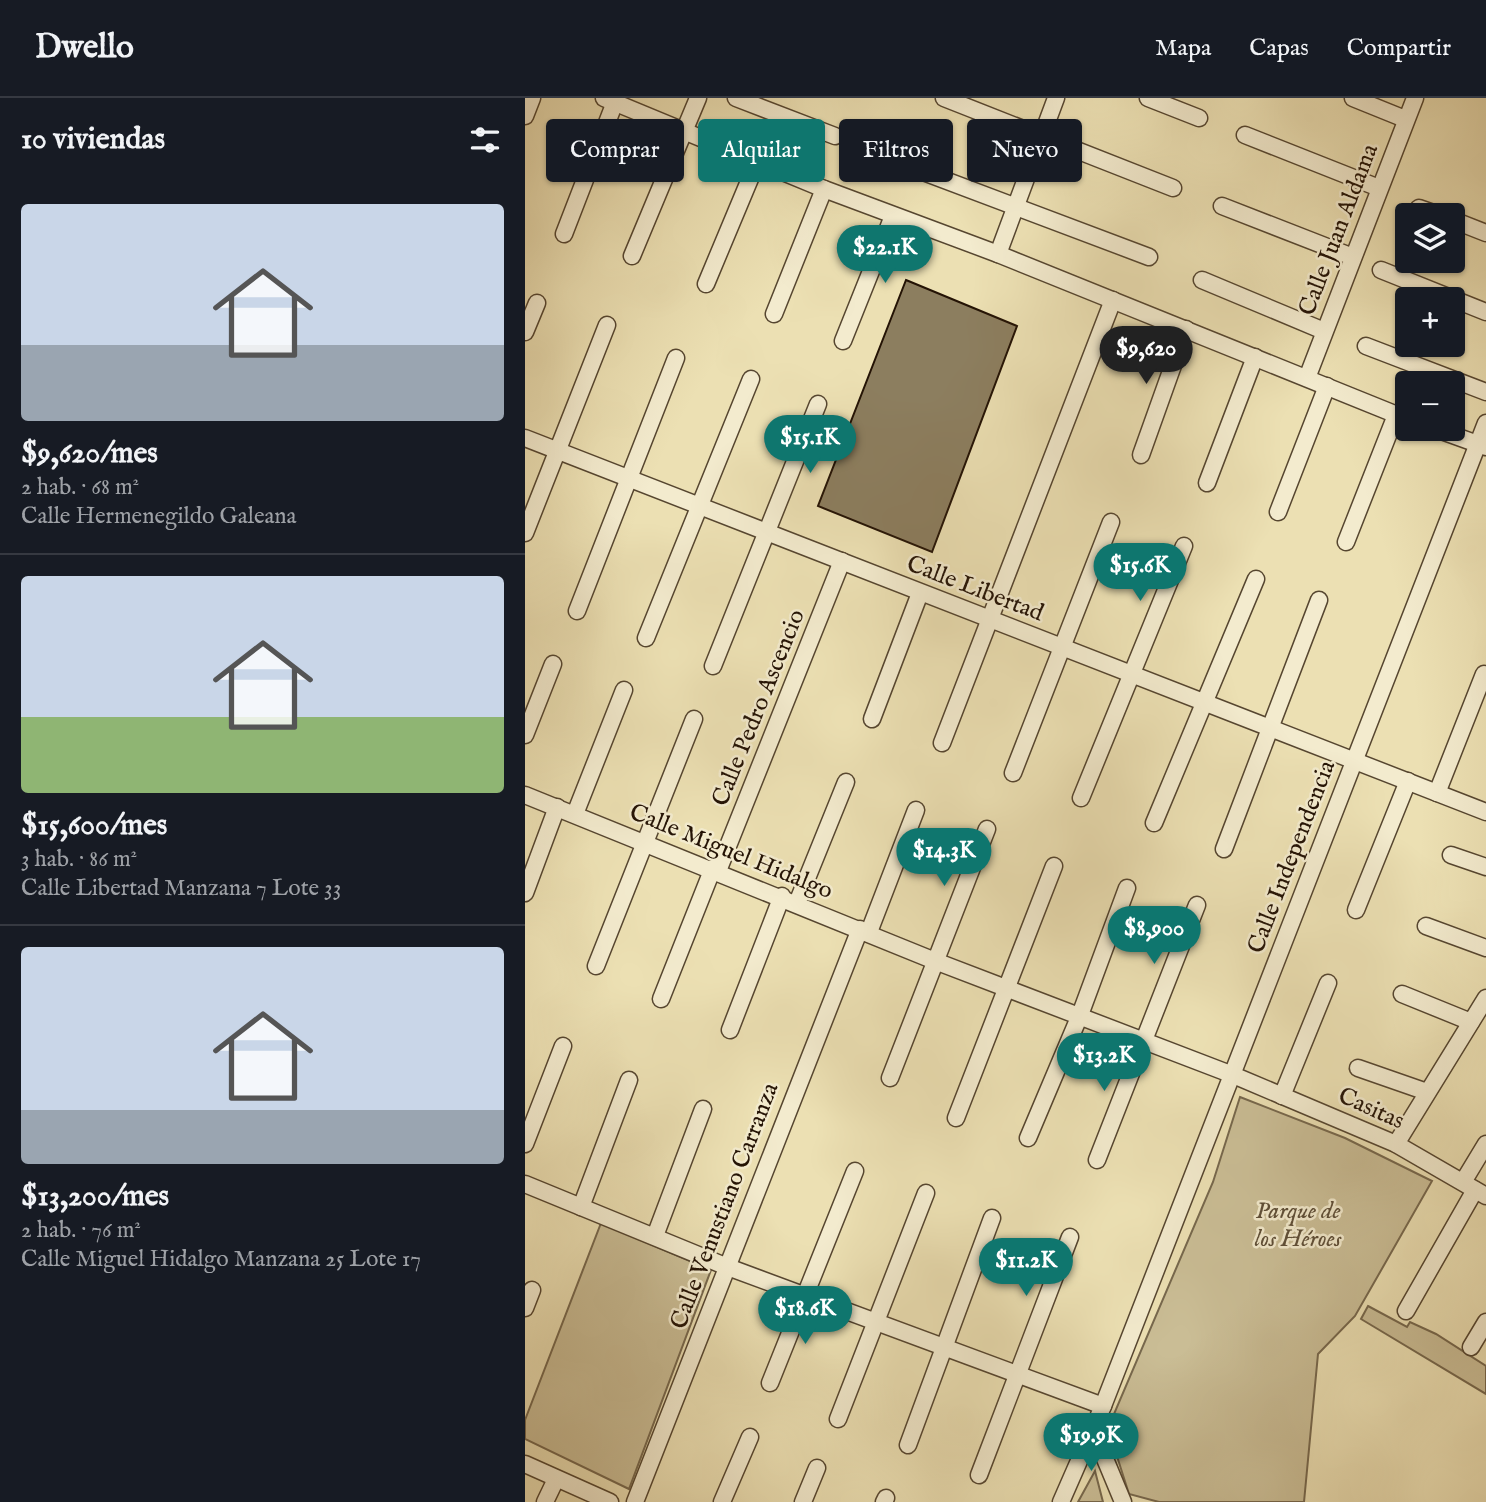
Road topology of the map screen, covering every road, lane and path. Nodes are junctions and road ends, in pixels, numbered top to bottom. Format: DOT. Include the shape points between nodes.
graph roads {
  1 [pos="532,98"];
  2 [pos="698,98"];
  3 [pos="736,98"];
  4 [pos="944,98"];
  5 [pos="1056,98"];
  6 [pos="1149,98"];
  7 [pos="1353,98"];
  8 [pos="1415,98"];
  9 [pos="609,100"];
  10 [pos="525,117"];
  11 [pos="1199,118"];
  12 [pos="997,119"];
  13 [pos="1048,119"];
  14 [pos="1405,119"];
  15 [pos="685,130"];
  16 [pos="1245,135"];
  17 [pos="698,136"];
  18 [pos="835,136"];
  19 [pos="1082,153"];
  20 [pos="749,182"];
  21 [pos="807,182"];
  22 [pos="950,182"];
  23 [pos="1025,182"];
  24 [pos="1173,188"];
  25 [pos="1379,188"];
  26 [pos="824,189"];
  27 [pos="1221,206"];
  28 [pos="1016,207"];
  29 [pos="893,216"];
  30 [pos="1465,225"];
  31 [pos="1486,233"];
  32 [pos="564,234"];
  33 [pos="998,254"];
  34 [pos="632,256"];
  35 [pos="1149,257"];
  36 [pos="1353,257"];
  37 [pos="1381,270"];
  38 [pos="1202,281"];
  39 [pos="706,284"];
  40 [pos="1113,300"];
  41 [pos="537,303"];
  42 [pos="1486,312"];
  43 [pos="774,314"];
  44 [pos="607,325"];
  45 [pos="1186,329"];
  46 [pos="1324,331"];
  47 [pos="525,332"];
  48 [pos="843,341"];
  49 [pos="1366,346"];
  50 [pos="1255,357"];
  51 [pos="675,358"];
  52 [pos="1307,378"];
  53 [pos="751,379"];
  54 [pos="1327,386"];
  55 [pos="1486,392"];
  56 [pos="818,404"];
  57 [pos="1395,414"];
  58 [pos="1486,423"];
  59 [pos="1395,433"];
  60 [pos="525,438"];
  61 [pos="1465,439"];
  62 [pos="1482,445"];
  63 [pos="558,451"];
  64 [pos="1141,455"];
  65 [pos="628,478"];
  66 [pos="1207,483"];
  67 [pos="701,505"];
  68 [pos="1278,512"];
  69 [pos="1111,522"];
  70 [pos="768,532"];
  71 [pos="525,533"];
  72 [pos="1346,542"];
  73 [pos="1184,546"];
  74 [pos="842,561"];
  75 [pos="1256,579"];
  76 [pos="920,593"];
  77 [pos="1319,600"];
  78 [pos="577,611"];
  79 [pos="989,620"];
  80 [pos="646,638"];
  81 [pos="1061,648"];
  82 [pos="553,664"];
  83 [pos="713,666"];
  84 [pos="1130,674"];
  85 [pos="1484,674"];
  86 [pos="624,690"];
  87 [pos="1204,702"];
  88 [pos="694,719"];
  89 [pos="872,719"];
  90 [pos="1269,727"];
  91 [pos="525,735"];
  92 [pos="942,743"];
  93 [pos="1354,759"];
  94 [pos="1013,773"];
  95 [pos="1408,781"];
  96 [pos="846,782"];
  97 [pos="1437,793"];
  98 [pos="525,795"];
  99 [pos="1081,798"];
  100 [pos="557,807"];
  101 [pos="916,810"];
  102 [pos="1486,813"];
  103 [pos="575,814"];
  104 [pos="1154,823"];
  105 [pos="987,829"];
  106 [pos="645,842"];
  107 [pos="1224,849"];
  108 [pos="1451,855"];
  109 [pos="1054,866"];
  110 [pos="1486,867"];
  111 [pos="716,869"];
  112 [pos="1127,888"];
  113 [pos="525,893"];
  114 [pos="782,896"];
  115 [pos="797,902"];
  116 [pos="1197,905"];
  117 [pos="1356,910"];
  118 [pos="1426,926"];
  119 [pos="864,930"];
  120 [pos="1486,948"];
  121 [pos="935,961"];
  122 [pos="596,966"];
  123 [pos="1328,984"];
  124 [pos="1007,987"];
  125 [pos="1402,994"];
  126 [pos="1486,998"];
  127 [pos="661,999"];
  128 [pos="1080,1015"];
  129 [pos="1471,1022"];
  130 [pos="730,1030"];
  131 [pos="1146,1040"];
  132 [pos="563,1046"];
  133 [pos="1358,1068"];
  134 [pos="1233,1075"];
  135 [pos="890,1078"];
  136 [pos="629,1080"];
  137 [pos="1427,1093"];
  138 [pos="1282,1096"];
  139 [pos="703,1109"];
  140 [pos="956,1118"];
  141 [pos="1028,1138"];
  142 [pos="525,1144"];
  143 [pos="1396,1144"];
  144 [pos="1486,1144"];
  145 [pos="1097,1160"];
  146 [pos="855,1171"];
  147 [pos="525,1184"];
  148 [pos="1475,1189"];
  149 [pos="926,1193"];
  150 [pos="581,1206"];
  151 [pos="992,1218"];
  152 [pos="655,1236"];
  153 [pos="1070,1237"];
  154 [pos="725,1266"];
  155 [pos="532,1290"];
  156 [pos="805,1295"];
  157 [pos="525,1308"];
  158 [pos="1405,1311"];
  159 [pos="877,1321"];
  160 [pos="1486,1322"];
  161 [pos="944,1347"];
  162 [pos="1471,1347"];
  163 [pos="1017,1373"];
  164 [pos="770,1383"];
  165 [pos="1103,1406"];
  166 [pos="838,1419"];
  167 [pos="1093,1430"];
  168 [pos="750,1437"];
  169 [pos="908,1445"];
  170 [pos="525,1464"];
  171 [pos="817,1468"];
  172 [pos="979,1475"];
  173 [pos="556,1479"];
  174 [pos="545,1502"];
  175 [pos="610,1502"];
  176 [pos="635,1502"];
  177 [pos="722,1502"];
  178 [pos="803,1502"];
  179 [pos="1061,1502"];
  180 [pos="1123,1502"];
  1 -- 10 [label="street"];
  2 -- 15 [label="street"];
  3 -- 18 [label="street"];
  4 -- 12 [label="street"];
  5 -- 13 [label="street"];
  6 -- 11 [label="street"];
  7 -- 14 [label="street"];
  8 -- 14 [label="street, Calle Juan Aldama"];
  9 -- 15 [label="street"];
  9 -- 32 [label="street"];
  14 -- 25 [label="street, Calle Juan Aldama"];
  15 -- 17 [label="street"];
  15 -- 34 [label="street"];
  16 -- 25 [label="street"];
  19 -- 24 [label="street"];
  20 -- 39 [label="street"];
  21 -- 26 [label="street"];
  22 -- 28 [label="street"];
  23 -- 28 [label="street"];
  25 -- 36 [label="street, Calle Juan Aldama"];
  26 -- 29 [label="street"];
  26 -- 43 [label="street"];
  27 -- 36 [label="street"];
  28 -- 33 [label="street"];
  28 -- 35 [label="street"];
  29 -- 33 [label="street"];
  29 -- 48 [label="street"];
  30 -- 31 [label="street"];
  33 -- 40 [label="street"];
  36 -- 46 [label="street, Calle Juan Aldama"];
  37 -- 42 [label="street"];
  38 -- 46 [label="street"];
  40 -- 45 [label="street"];
  40 -- 79 [label="street"];
  41 -- 47 [label="street"];
  44 -- 63 [label="street"];
  45 -- 50 [label="street"];
  45 -- 64 [label="street"];
  46 -- 52 [label="street, Calle Juan Aldama"];
  49 -- 55 [label="street"];
  50 -- 52 [label="street"];
  50 -- 66 [label="street"];
  51 -- 65 [label="street"];
  52 -- 54 [label="street"];
  53 -- 67 [label="street"];
  54 -- 57 [label="street"];
  54 -- 68 [label="street"];
  56 -- 70 [label="street"];
  58 -- 62 [label="street, Calle Independencia"];
  59 -- 72 [label="street"];
  60 -- 63 [label="street, Calle Libertad"];
  61 -- 62 [label="street"];
  62 -- 93 [label="street, Calle Independencia"];
  63 -- 65 [label="street, Calle Libertad"];
  63 -- 71 [label="street"];
  65 -- 67 [label="street, Calle Libertad"];
  65 -- 78 [label="street"];
  67 -- 70 [label="street, Calle Libertad"];
  67 -- 80 [label="street"];
  69 -- 81 [label="street"];
  70 -- 74 [label="street, Calle Libertad"];
  70 -- 83 [label="street"];
  73 -- 84 [label="street"];
  74 -- 76 [label="street, Calle Libertad"];
  74 -- 111 [label="street, Calle Pedro Ascencio"];
  75 -- 87 [label="street"];
  76 -- 79 [label="street, Calle Libertad"];
  76 -- 89 [label="street"];
  77 -- 90 [label="street"];
  79 -- 81 [label="street, Calle Libertad"];
  79 -- 92 [label="street"];
  81 -- 84 [label="street, Calle Libertad"];
  81 -- 94 [label="street"];
  82 -- 91 [label="street"];
  84 -- 87 [label="street, Calle Libertad"];
  84 -- 99 [label="street"];
  85 -- 97 [label="street"];
  86 -- 103 [label="street"];
  87 -- 90 [label="street, Calle Libertad"];
  87 -- 104 [label="street"];
  88 -- 106 [label="street"];
  90 -- 93 [label="street, Calle Libertad"];
  90 -- 107 [label="street"];
  93 -- 95 [label="street, Calle Libertad"];
  93 -- 134 [label="street, Calle Independencia"];
  95 -- 97 [label="street, Calle Libertad"];
  95 -- 117 [label="street"];
  96 -- 115 [label="street"];
  97 -- 102 [label="street, Calle Libertad"];
  98 -- 100 [label="street, Calle Miguel Hidalgo"];
  100 -- 103 [label="street, Calle Miguel Hidalgo"];
  100 -- 113 [label="street"];
  101 -- 119 [label="street, Calle Venustiano Carranza"];
  103 -- 106 [label="street, Calle Miguel Hidalgo"];
  105 -- 121 [label="street"];
  106 -- 111 [label="street, Calle Miguel Hidalgo"];
  106 -- 122 [label="street"];
  108 -- 110 [label="street"];
  109 -- 124 [label="street"];
  111 -- 114 [label="street, Calle Miguel Hidalgo"];
  111 -- 127 [label="street, Calle Pedro Ascencio"];
  112 -- 128 [label="street"];
  114 -- 115 [label="street, Calle Miguel Hidalgo"];
  114 -- 130 [label="street"];
  115 -- 119 [label="street, Calle Miguel Hidalgo"];
  116 -- 131 [label="street"];
  118 -- 120 [label="street"];
  119 -- 121 [label="street, Calle Miguel Hidalgo"];
  119 -- 154 [label="street, Calle Venustiano Carranza"];
  121 -- 124 [label="street, Calle Miguel Hidalgo"];
  121 -- 135 [label="street"];
  123 -- 138 [label="street"];
  124 -- 128 [label="street, Calle Miguel Hidalgo"];
  124 -- 140 [label="street"];
  125 -- 129 [label="street"];
  126 -- 129 [label="street"];
  128 -- 131 [label="street, Calle Miguel Hidalgo"];
  128 -- 141 [label="street"];
  129 -- 137 [label="street"];
  131 -- 134 [label="street, Calle Miguel Hidalgo"];
  131 -- 145 [label="street"];
  132 -- 142 [label="street"];
  133 -- 137 [label="street"];
  134 -- 138 [label="street, Casitas"];
  134 -- 165 [label="street, Calle Independencia"];
  136 -- 150 [label="street"];
  137 -- 143 [label="street"];
  138 -- 143 [label="street, Casitas"];
  139 -- 152 [label="street"];
  143 -- 148 [label="street, Casitas"];
  144 -- 148 [label="street"];
  146 -- 156 [label="street"];
  147 -- 150 [label="street"];
  148 -- 158 [label="street"];
  149 -- 159 [label="street"];
  150 -- 152 [label="street"];
  151 -- 161 [label="street"];
  152 -- 154 [label="street"];
  153 -- 163 [label="street"];
  154 -- 156 [label="street"];
  154 -- 176 [label="street, Calle Venustiano Carranza"];
  155 -- 157 [label="street"];
  156 -- 159 [label="street"];
  156 -- 164 [label="street"];
  159 -- 161 [label="street"];
  159 -- 166 [label="street"];
  160 -- 162 [label="street"];
  161 -- 163 [label="street"];
  161 -- 169 [label="street"];
  163 -- 165 [label="street"];
  163 -- 172 [label="street"];
  165 -- 167 [label="street, Calle Independencia"];
  167 -- 179 [label="street, Calle Independencia"];
  167 -- 180 [label="street"];
  168 -- 177 [label="street"];
  170 -- 173 [label="street"];
  171 -- 178 [label="street"];
  173 -- 174 [label="street"];
  173 -- 175 [label="street"];
}
